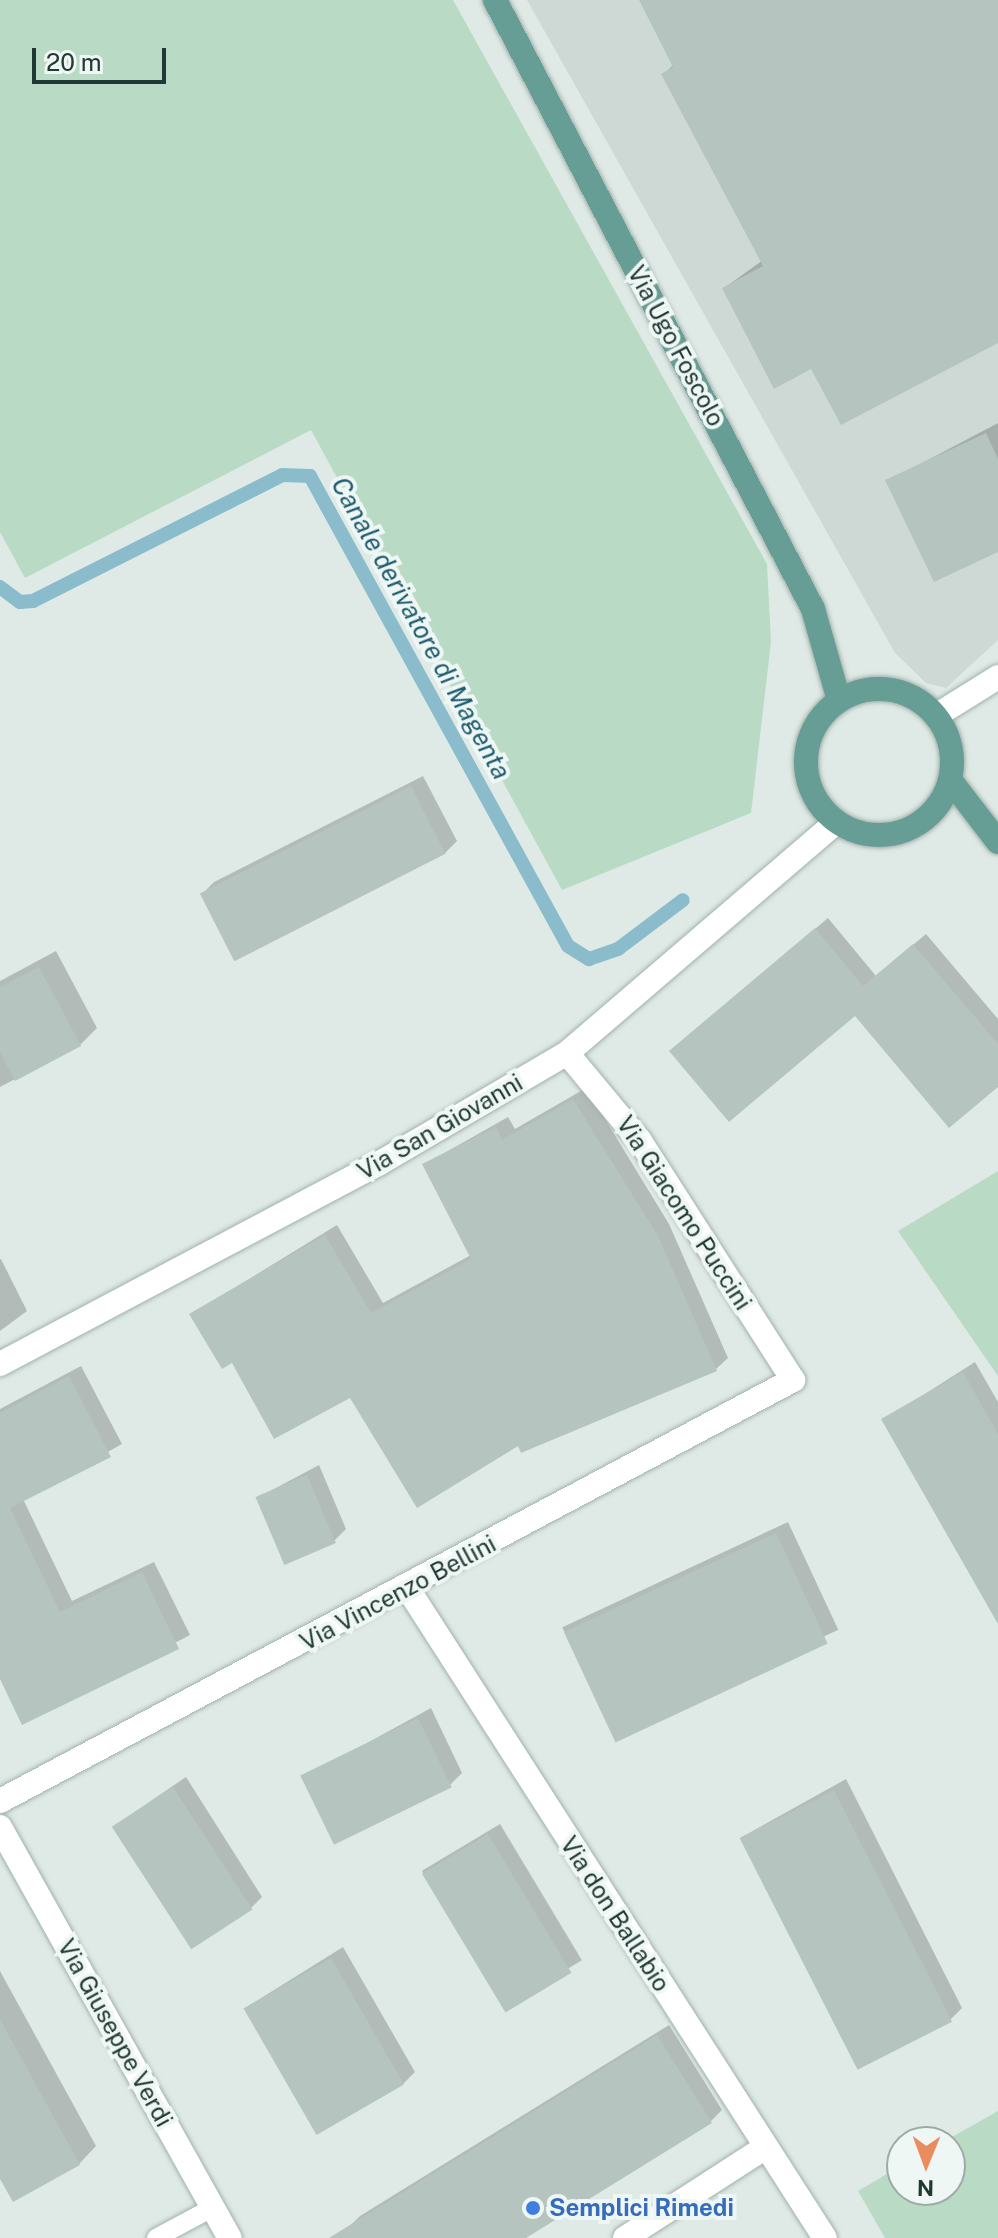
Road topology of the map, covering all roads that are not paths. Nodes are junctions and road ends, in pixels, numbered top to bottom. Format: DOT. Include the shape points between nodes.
graph roads {
  1 [pos="495,0"];
  2 [pos="998,677"];
  3 [pos="839,700"];
  4 [pos="937,715"];
  5 [pos="951,781"];
  6 [pos="835,823"];
  7 [pos="998,842"];
  8 [pos="567,1053"];
  9 [pos="0,1364"];
  10 [pos="793,1380"];
  11 [pos="408,1589"];
  12 [pos="0,1801"];
  13 [pos="0,1827"];
  14 [pos="764,2148"];
  15 [pos="212,2208"];
  16 [pos="156,2238"];
  17 [pos="230,2238"];
  18 [pos="625,2238"];
  19 [pos="825,2238"];
  1 -- 3 [label="main road, Via Ugo Foscolo" via="813,609"];
  2 -- 4 [label="street"];
  3 -- 4 [label="main road" via="893,689"];
  3 -- 6 [label="main road" via="820,717 805,766 811,791"];
  4 -- 5 [label="main road" via="954,756"];
  5 -- 6 [label="main road" via="922,823 891,835"];
  5 -- 7 [label="main road"];
  6 -- 8 [label="street, Via San Giovanni"];
  8 -- 9 [label="street, Via San Giovanni" via="378,1164"];
  8 -- 10 [label="street, Via Giacomo Puccini" via="640,1141"];
  10 -- 11 [label="street, Via Vincenzo Bellini"];
  11 -- 12 [label="street, Via Vincenzo Bellini"];
  11 -- 14 [label="street, Via don Ballabio"];
  13 -- 15 [label="street, Via Giuseppe Verdi"];
  14 -- 18 [label="street"];
  14 -- 19 [label="street, Via don Ballabio"];
  15 -- 16 [label="lane"];
  15 -- 17 [label="street, Via Giuseppe Verdi"];
}
